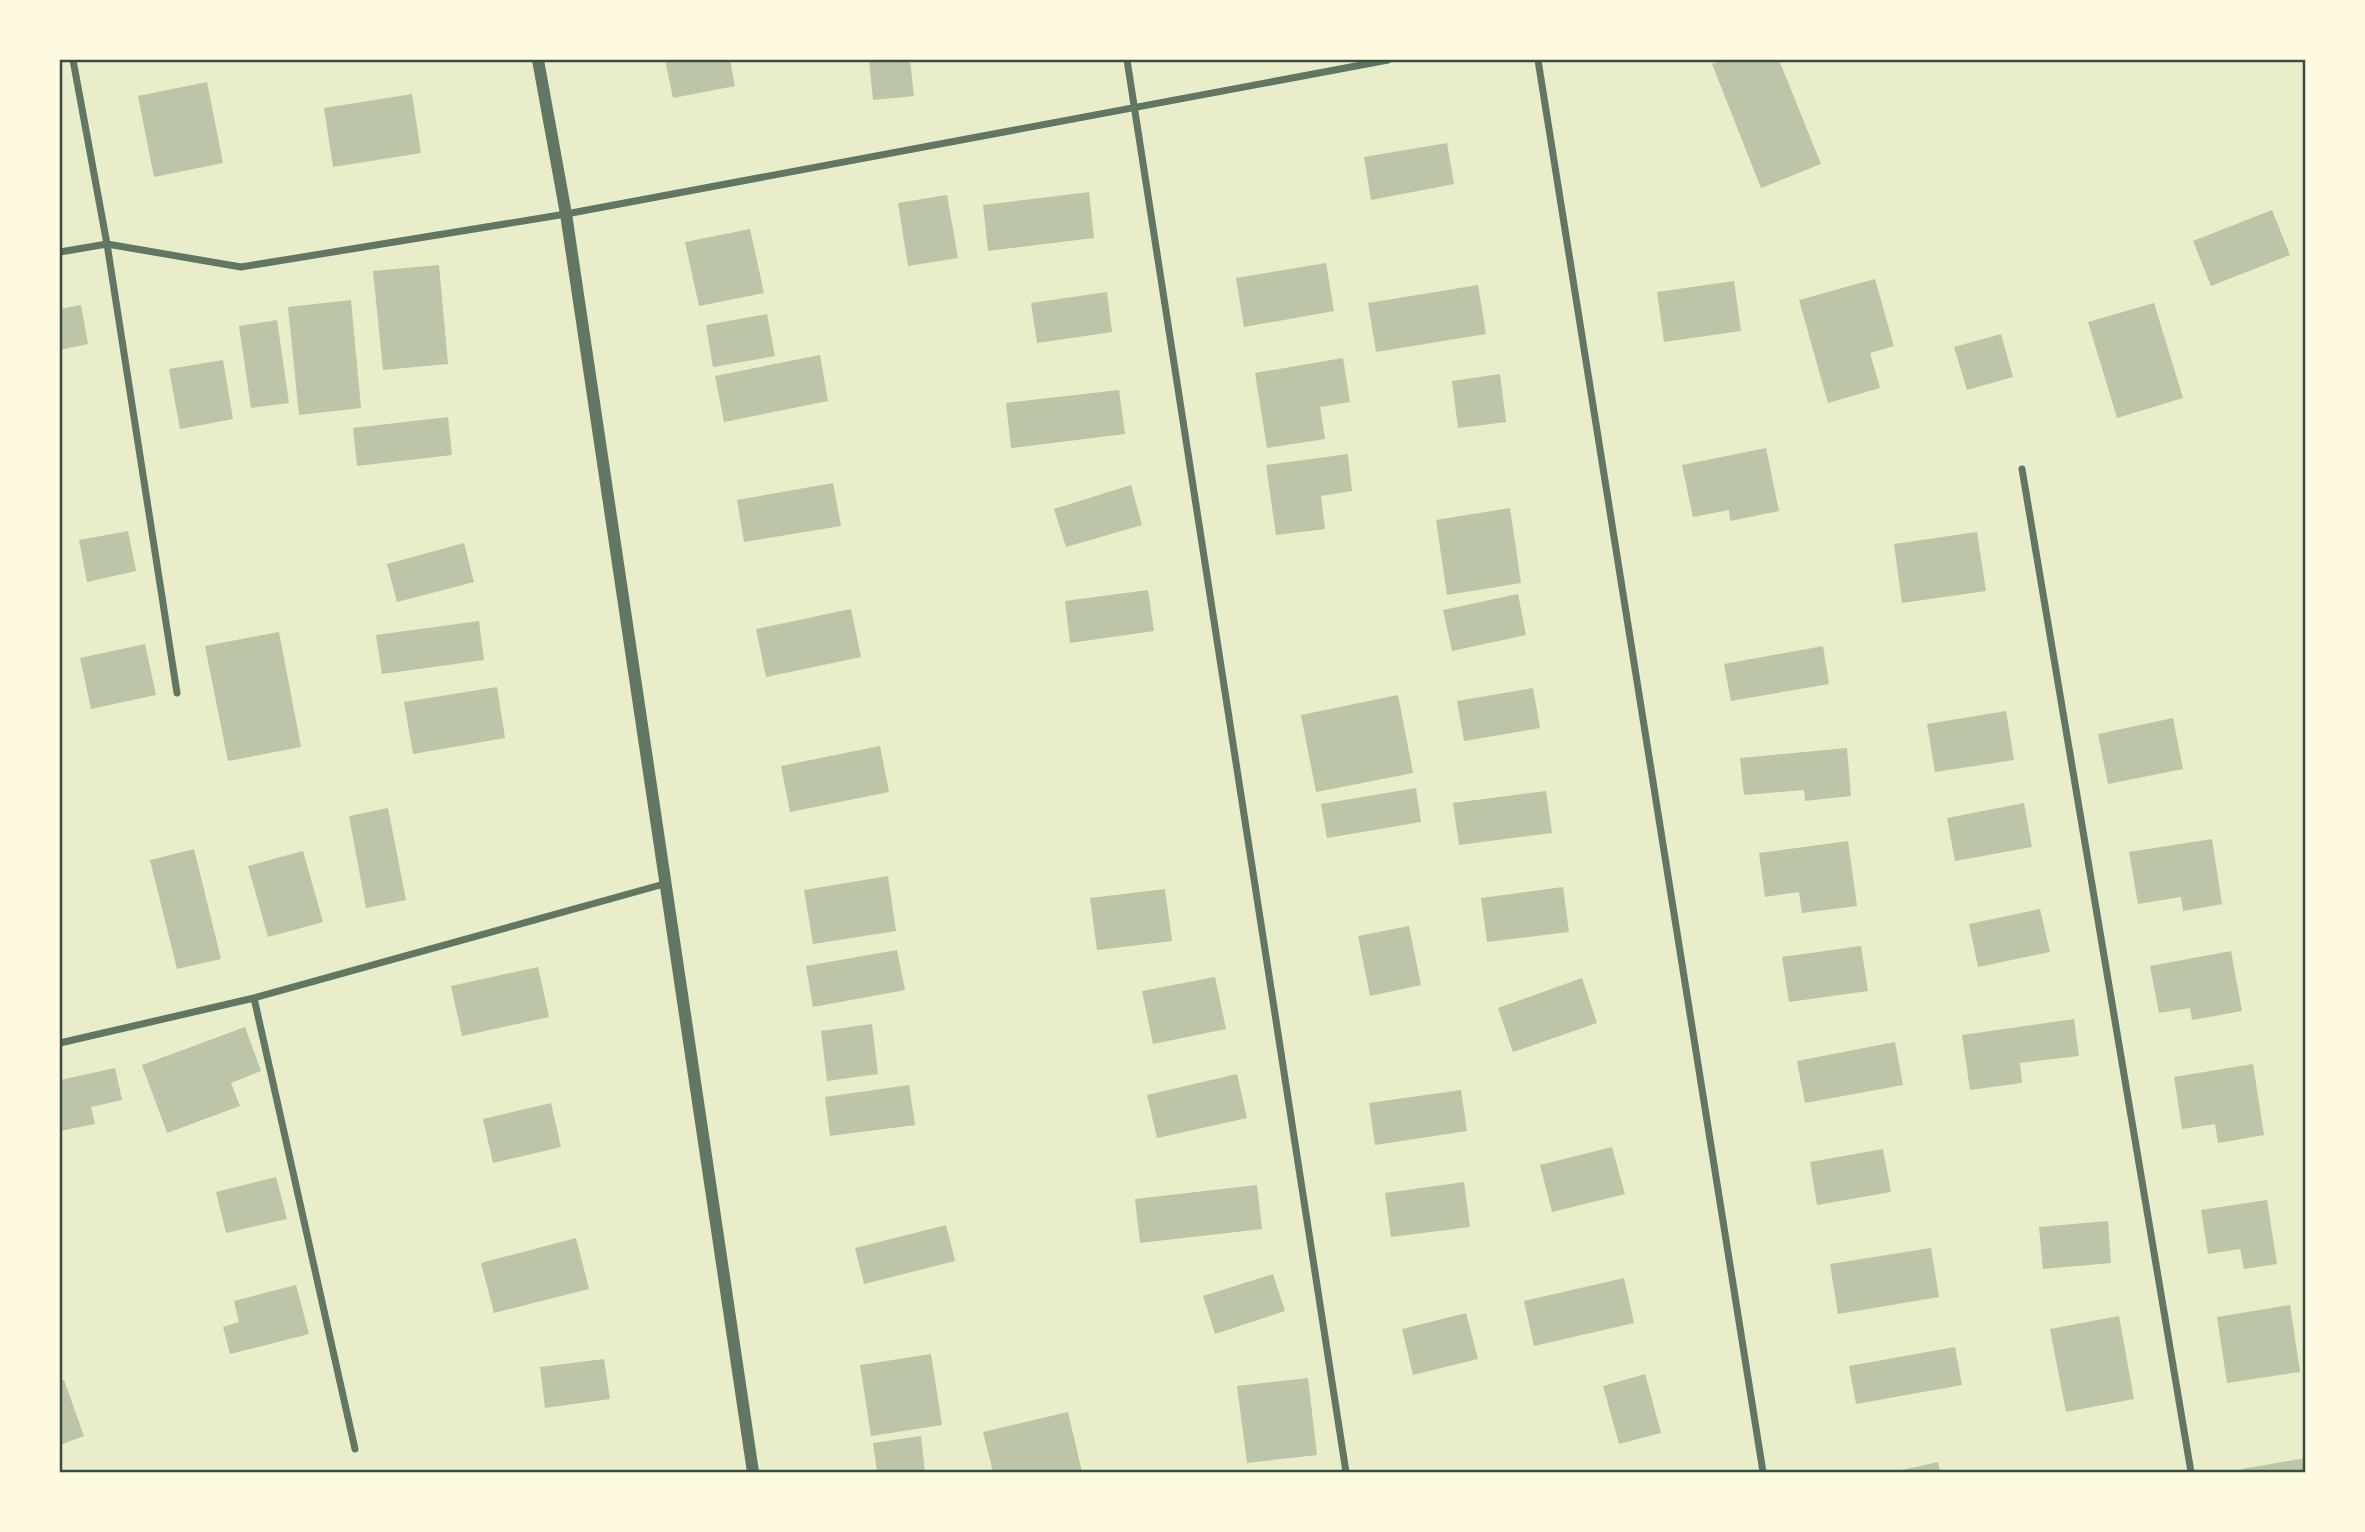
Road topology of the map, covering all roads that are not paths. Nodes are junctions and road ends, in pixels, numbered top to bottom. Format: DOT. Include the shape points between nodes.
graph roads {
  1 [pos="73,60"];
  2 [pos="538,60"];
  3 [pos="1127,60"];
  4 [pos="1388,60"];
  5 [pos="1538,60"];
  6 [pos="1134,108"];
  7 [pos="566,214"];
  8 [pos="107,244"];
  9 [pos="60,252"];
  10 [pos="2022,469"];
  11 [pos="177,693"];
  12 [pos="664,884"];
  13 [pos="254,998"];
  14 [pos="60,1043"];
  15 [pos="355,1448"];
  16 [pos="753,1472"];
  17 [pos="1346,1472"];
  18 [pos="1763,1472"];
  19 [pos="2191,1472"];
  1 -- 8 [label="street"];
  2 -- 7 [label="street"];
  3 -- 6 [label="street"];
  4 -- 6 [label="street"];
  5 -- 18 [label="street"];
  6 -- 7 [label="street"];
  6 -- 17 [label="street"];
  7 -- 8 [label="street" via="240,267"];
  7 -- 12 [label="street"];
  8 -- 9 [label="street"];
  8 -- 11 [label="street"];
  10 -- 19 [label="street"];
  12 -- 13 [label="street"];
  12 -- 16 [label="street"];
  13 -- 14 [label="street"];
  13 -- 15 [label="street"];
}
